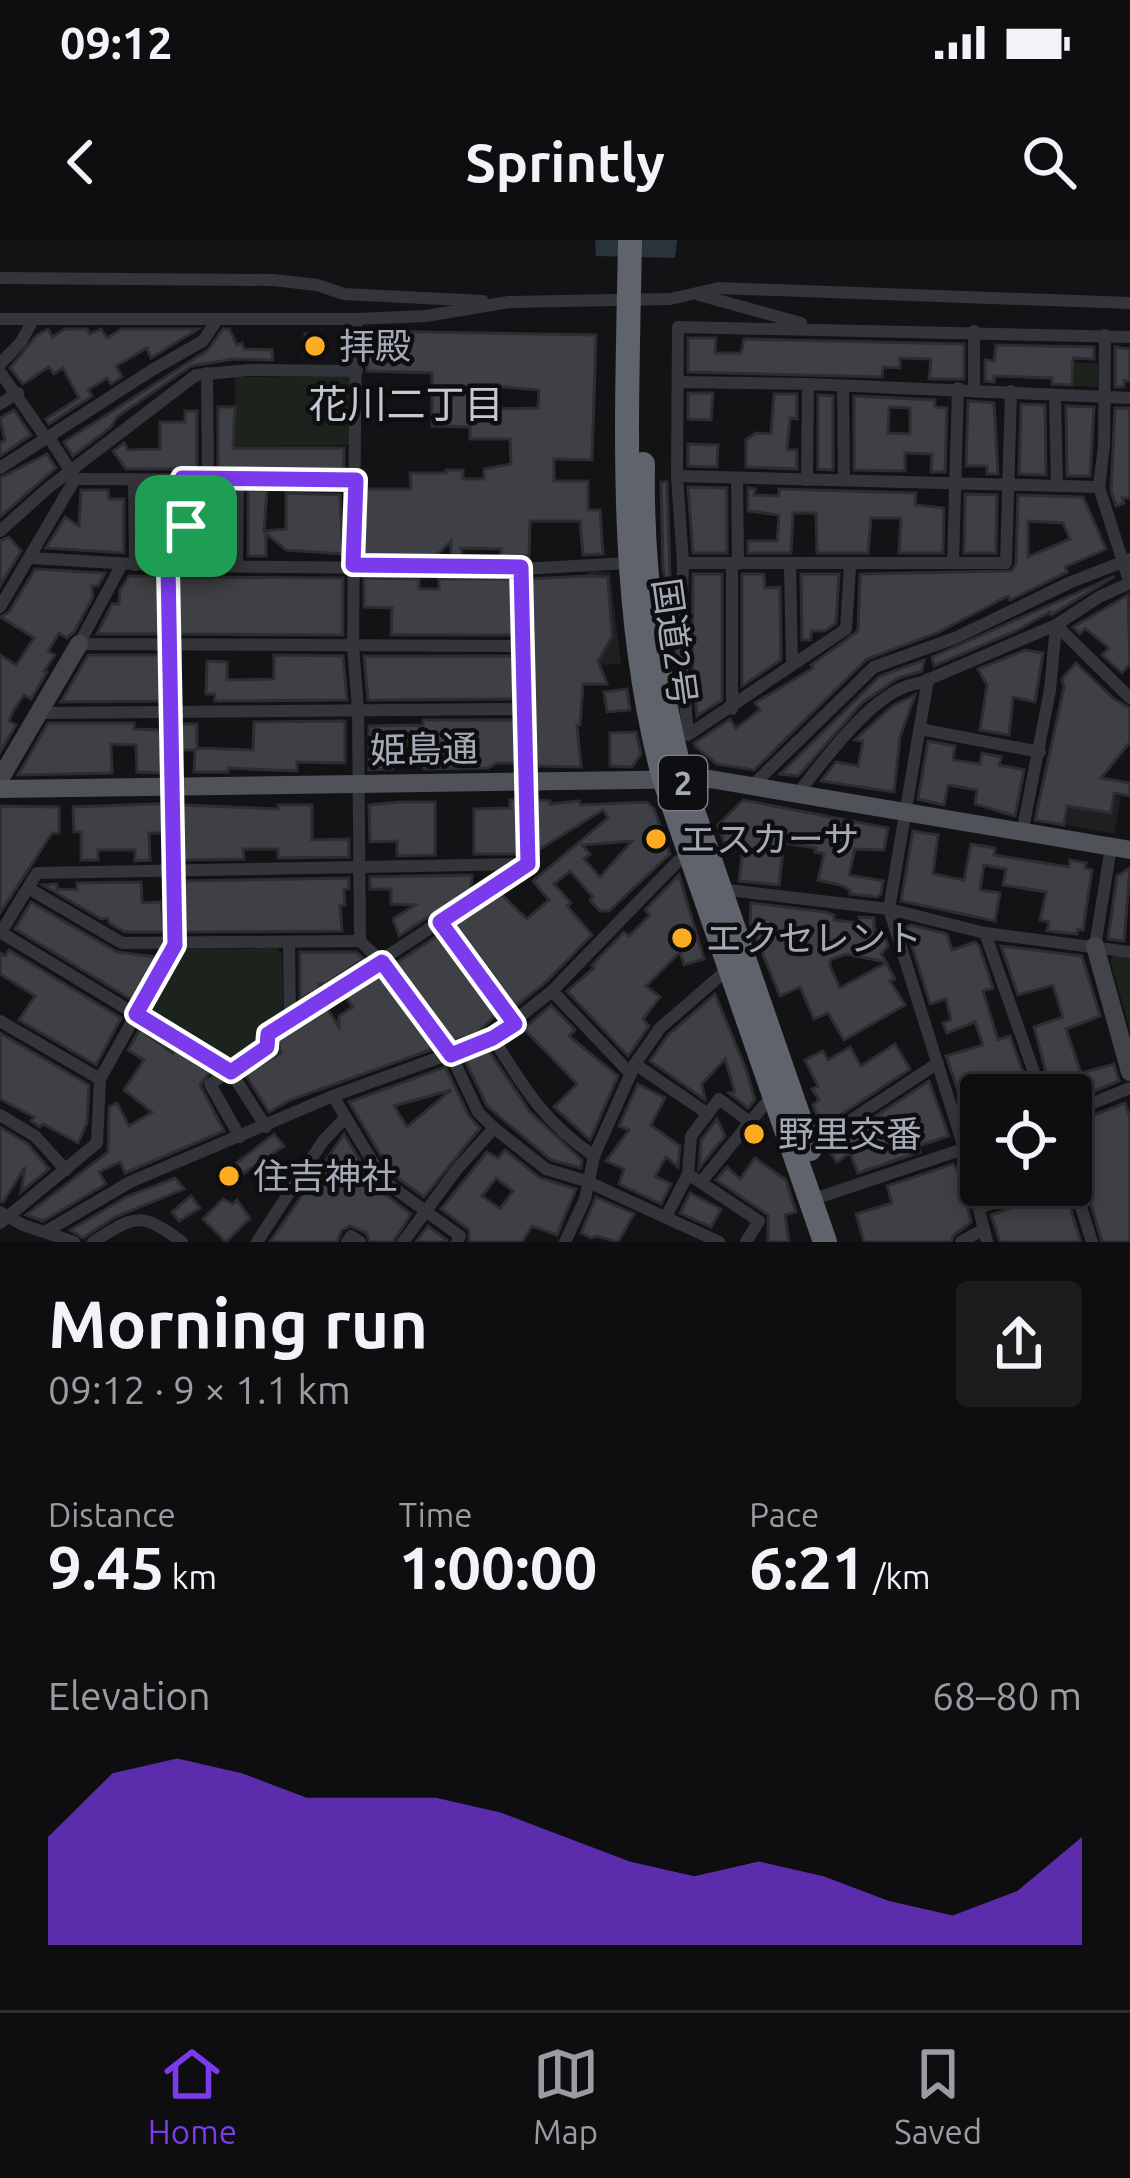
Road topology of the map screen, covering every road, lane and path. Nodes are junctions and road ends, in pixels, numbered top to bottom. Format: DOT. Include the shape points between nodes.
graph roads {
  1 [pos="630,240"];
  2 [pos="645,240"];
  3 [pos="0,278"];
  4 [pos="636,294"];
  5 [pos="698,295"];
  6 [pos="508,302"];
  7 [pos="1130,303"];
  8 [pos="0,319"];
  9 [pos="356,319"];
  10 [pos="33,320"];
  11 [pos="217,320"];
  12 [pos="818,328"];
  13 [pos="974,331"];
  14 [pos="1105,335"];
  15 [pos="1130,337"];
  16 [pos="0,368"];
  17 [pos="357,371"];
  18 [pos="207,374"];
  19 [pos="678,382"];
  20 [pos="808,384"];
  21 [pos="843,386"];
  22 [pos="958,388"];
  23 [pos="974,389"];
  24 [pos="1011,391"];
  25 [pos="18,393"];
  26 [pos="1055,394"];
  27 [pos="1103,398"];
  28 [pos="1130,398"];
  29 [pos="0,404"];
  30 [pos="47,437"];
  31 [pos="0,468"];
  32 [pos="73,476"];
  33 [pos="677,476"];
  34 [pos="182,478"];
  35 [pos="208,478"];
  36 [pos="238,478"];
  37 [pos="737,478"];
  38 [pos="134,479"];
  39 [pos="807,479"];
  40 [pos="356,480"];
  41 [pos="844,480"];
  42 [pos="954,482"];
  43 [pos="1008,486"];
  44 [pos="1057,486"];
  45 [pos="1099,487"];
  46 [pos="0,531"];
  47 [pos="31,558"];
  48 [pos="1127,560"];
  49 [pos="628,563"];
  50 [pos="683,563"];
  51 [pos="953,563"];
  52 [pos="184,564"];
  53 [pos="735,564"];
  54 [pos="128,565"];
  55 [pos="353,565"];
  56 [pos="168,566"];
  57 [pos="237,566"];
  58 [pos="790,566"];
  59 [pos="850,566"];
  60 [pos="521,569"];
  61 [pos="1130,583"];
  62 [pos="0,607"];
  63 [pos="1056,625"];
  64 [pos="80,644"];
  65 [pos="353,646"];
  66 [pos="523,646"];
  67 [pos="171,647"];
  68 [pos="792,664"];
  69 [pos="928,679"];
  70 [pos="1130,698"];
  71 [pos="358,709"];
  72 [pos="524,709"];
  73 [pos="732,709"];
  74 [pos="40,712"];
  75 [pos="171,714"];
  76 [pos="920,729"];
  77 [pos="1040,752"];
  78 [pos="0,779"];
  79 [pos="673,779"];
  80 [pos="524,781"];
  81 [pos="358,783"];
  82 [pos="753,785"];
  83 [pos="172,787"];
  84 [pos="0,789"];
  85 [pos="799,792"];
  86 [pos="904,812"];
  87 [pos="1022,833"];
  88 [pos="1120,848"];
  89 [pos="678,861"];
  90 [pos="528,864"];
  91 [pos="358,867"];
  92 [pos="171,869"];
  93 [pos="28,888"];
  94 [pos="718,888"];
  95 [pos="889,909"];
  96 [pos="440,922"];
  97 [pos="0,932"];
  98 [pos="985,932"];
  99 [pos="360,941"];
  100 [pos="289,943"];
  101 [pos="175,945"];
  102 [pos="1095,946"];
  103 [pos="1130,952"];
  104 [pos="382,962"];
  105 [pos="728,969"];
  106 [pos="552,991"];
  107 [pos="136,1014"];
  108 [pos="290,1019"];
  109 [pos="0,1021"];
  110 [pos="515,1024"];
  111 [pos="493,1038"];
  112 [pos="451,1055"];
  113 [pos="938,1063"];
  114 [pos="633,1069"];
  115 [pos="231,1072"];
  116 [pos="1130,1072"];
  117 [pos="1035,1074"];
  118 [pos="100,1079"];
  119 [pos="1130,1088"];
  120 [pos="333,1096"];
  121 [pos="1092,1103"];
  122 [pos="764,1106"];
  123 [pos="708,1114"];
  124 [pos="0,1115"];
  125 [pos="344,1119"];
  126 [pos="751,1123"];
  127 [pos="266,1127"];
  128 [pos="494,1128"];
  129 [pos="960,1135"];
  130 [pos="240,1137"];
  131 [pos="809,1148"];
  132 [pos="960,1149"];
  133 [pos="594,1156"];
  134 [pos="67,1170"];
  135 [pos="688,1174"];
  136 [pos="586,1181"];
  137 [pos="701,1182"];
  138 [pos="818,1198"];
  139 [pos="987,1206"];
  140 [pos="1081,1206"];
  141 [pos="981,1208"];
  142 [pos="423,1212"];
  143 [pos="667,1215"];
  144 [pos="3,1217"];
  145 [pos="986,1235"];
  146 [pos="59,1239"];
  147 [pos="712,1240"];
  148 [pos="93,1242"];
  149 [pos="182,1242"];
  150 [pos="257,1242"];
  151 [pos="347,1242"];
  152 [pos="360,1242"];
  153 [pos="403,1242"];
  154 [pos="457,1242"];
  155 [pos="565,1242"];
  156 [pos="746,1242"];
  157 [pos="825,1242"];
  158 [pos="842,1242"];
  159 [pos="961,1242"];
  160 [pos="1092,1242"];
  1 -- 4 [label="highway, 国道2号 / 2"];
  2 -- 4 [label="highway, 国道2号 / 2"];
  3 -- 6 [label="street" via="272,280 344,294"];
  4 -- 5 [label="street"];
  4 -- 6 [label="street"];
  4 -- 49 [label="highway, 国道2号 / 2"];
  4 -- 79 [label="highway, 国道2号 / 2" via="646,563"];
  5 -- 7 [label="street" via="719,289"];
  5 -- 12 [label="street"];
  6 -- 9 [label="street"];
  8 -- 10 [label="street"];
  9 -- 11 [label="street"];
  9 -- 17 [label="street"];
  10 -- 11 [label="street"];
  10 -- 16 [label="street"];
  11 -- 30 [label="street" via="203,341"];
  12 -- 13 [label="street"];
  12 -- 19 [label="street" via="678,327"];
  13 -- 14 [label="street"];
  13 -- 23 [label="street"];
  14 -- 15 [label="street"];
  14 -- 27 [label="street"];
  16 -- 25 [label="street"];
  17 -- 18 [label="street"];
  17 -- 40 [label="street"];
  18 -- 32 [label="street"];
  18 -- 35 [label="street"];
  19 -- 20 [label="street"];
  19 -- 33 [label="street"];
  20 -- 21 [label="street"];
  20 -- 39 [label="street"];
  21 -- 22 [label="street"];
  21 -- 41 [label="street"];
  22 -- 23 [label="street"];
  22 -- 42 [label="street"];
  23 -- 24 [label="street"];
  24 -- 26 [label="street"];
  24 -- 43 [label="street"];
  25 -- 29 [label="street"];
  25 -- 30 [label="street"];
  26 -- 27 [label="street"];
  26 -- 44 [label="street"];
  27 -- 28 [label="street"];
  27 -- 45 [label="street"];
  30 -- 31 [label="street"];
  30 -- 32 [label="street"];
  32 -- 38 [label="street"];
  32 -- 46 [label="street"];
  32 -- 47 [label="street"];
  33 -- 37 [label="street"];
  33 -- 50 [label="street"];
  34 -- 35 [label="street"];
  34 -- 38 [label="street"];
  34 -- 52 [label="street"];
  35 -- 36 [label="street"];
  36 -- 40 [label="street"];
  36 -- 57 [label="street"];
  37 -- 39 [label="street"];
  37 -- 53 [label="street"];
  38 -- 54 [label="street"];
  39 -- 41 [label="street"];
  40 -- 55 [label="street"];
  41 -- 42 [label="street"];
  42 -- 43 [label="street"];
  42 -- 51 [label="street"];
  43 -- 44 [label="street"];
  43 -- 51 [label="street" via="1006,563"];
  44 -- 45 [label="street"];
  45 -- 48 [label="street"];
  47 -- 54 [label="street"];
  47 -- 62 [label="street"];
  48 -- 61 [label="street"];
  48 -- 82 [label="street" via="874,667"];
  49 -- 60 [label="street"];
  49 -- 79 [label="highway, 国道2号 / 2" via="640,672"];
  50 -- 53 [label="street"];
  50 -- 73 [label="street" via="688,735"];
  51 -- 59 [label="street"];
  52 -- 56 [label="street"];
  52 -- 57 [label="street"];
  53 -- 58 [label="street"];
  53 -- 73 [label="street"];
  54 -- 56 [label="street"];
  54 -- 64 [label="street"];
  55 -- 57 [label="street"];
  55 -- 60 [label="street"];
  55 -- 65 [label="street"];
  56 -- 67 [label="street"];
  58 -- 59 [label="street"];
  58 -- 68 [label="street"];
  59 -- 68 [label="street" via="849,625"];
  60 -- 66 [label="street"];
  61 -- 63 [label="street"];
  63 -- 69 [label="street"];
  63 -- 70 [label="street"];
  63 -- 77 [label="street"];
  64 -- 67 [label="street"];
  64 -- 74 [label="street"];
  65 -- 66 [label="street"];
  65 -- 67 [label="street"];
  65 -- 71 [label="street"];
  66 -- 72 [label="street"];
  67 -- 75 [label="street"];
  68 -- 73 [label="street"];
  69 -- 76 [label="street"];
  69 -- 85 [label="street" via="881,701"];
  71 -- 72 [label="street"];
  71 -- 75 [label="street"];
  71 -- 81 [label="street"];
  72 -- 80 [label="street"];
  74 -- 75 [label="street"];
  74 -- 78 [label="street"];
  75 -- 83 [label="street"];
  76 -- 77 [label="street"];
  76 -- 86 [label="street"];
  77 -- 87 [label="street"];
  79 -- 80 [label="main road, 姫島通"];
  79 -- 82 [label="main road, 姫島通"];
  79 -- 94 [label="highway, 国道2号 / 2"];
  79 -- 105 [label="highway, 国道2号 / 2"];
  80 -- 81 [label="main road, 姫島通"];
  80 -- 90 [label="street"];
  81 -- 83 [label="main road, 姫島通"];
  81 -- 91 [label="street"];
  82 -- 85 [label="main road, 姫島通"];
  83 -- 84 [label="main road, 姫島通"];
  83 -- 92 [label="street"];
  85 -- 86 [label="main road, 姫島通"];
  86 -- 87 [label="main road, 姫島通"];
  86 -- 95 [label="street"];
  87 -- 88 [label="main road, 姫島通"];
  88 -- 102 [label="street"];
  89 -- 106 [label="street"];
  90 -- 91 [label="street"];
  90 -- 96 [label="street"];
  91 -- 92 [label="street"];
  91 -- 99 [label="street"];
  92 -- 93 [label="street" via="37,873"];
  92 -- 101 [label="street"];
  93 -- 97 [label="street"];
  93 -- 101 [label="street" via="122,943"];
  94 -- 95 [label="street"];
  94 -- 131 [label="highway, 国道2号 / 2"];
  95 -- 98 [label="street"];
  95 -- 113 [label="street"];
  96 -- 104 [label="street"];
  96 -- 110 [label="street"];
  97 -- 107 [label="street"];
  98 -- 102 [label="street"];
  98 -- 117 [label="street"];
  99 -- 100 [label="street"];
  99 -- 104 [label="street"];
  100 -- 101 [label="street"];
  100 -- 108 [label="street"];
  101 -- 107 [label="street"];
  102 -- 103 [label="street"];
  102 -- 116 [label="street"];
  104 -- 108 [label="street"];
  104 -- 112 [label="street"];
  105 -- 114 [label="street" via="660,1028"];
  105 -- 138 [label="highway, 国道2号 / 2"];
  106 -- 110 [label="street"];
  106 -- 114 [label="street"];
  107 -- 115 [label="street"];
  107 -- 118 [label="street"];
  108 -- 115 [label="street"];
  109 -- 118 [label="street"];
  110 -- 111 [label="street"];
  111 -- 112 [label="street"];
  111 -- 133 [label="street" via="534,1105"];
  112 -- 120 [label="street"];
  112 -- 128 [label="street"];
  113 -- 129 [label="street"];
  113 -- 131 [label="street"];
  114 -- 123 [label="street"];
  114 -- 133 [label="street"];
  115 -- 127 [label="street"];
  115 -- 130 [label="street" via="211,1084"];
  118 -- 134 [label="street" via="97,1143"];
  119 -- 121 [label="street"];
  120 -- 125 [label="street"];
  120 -- 127 [label="street"];
  122 -- 126 [label="street"];
  123 -- 126 [label="street" via="719,1099"];
  123 -- 135 [label="street" via="691,1136"];
  124 -- 134 [label="street"];
  125 -- 142 [label="street" via="384,1181"];
  125 -- 150 [label="street"];
  126 -- 137 [label="street"];
  127 -- 130 [label="street"];
  128 -- 136 [label="street" via="546,1169"];
  128 -- 142 [label="street"];
  130 -- 146 [label="street" via="130,1182"];
  131 -- 138 [label="highway, 国道2号 / 2"];
  132 -- 138 [label="street"];
  133 -- 136 [label="street"];
  134 -- 144 [label="street"];
  135 -- 137 [label="street"];
  135 -- 143 [label="street"];
  136 -- 143 [label="street"];
  136 -- 155 [label="street"];
  137 -- 156 [label="street" via="759,1222"];
  138 -- 157 [label="highway, 国道2号 / 2"];
  138 -- 158 [label="highway, 国道2号 / 2"];
  139 -- 141 [label="street"];
  140 -- 160 [label="street"];
  141 -- 145 [label="street"];
  142 -- 153 [label="street"];
  142 -- 154 [label="street" via="460,1236"];
  143 -- 147 [label="street"];
  144 -- 146 [label="street"];
  145 -- 159 [label="street"];
  148 -- 149 [label="street" via="132,1218 152,1220"];
  151 -- 152 [label="street"];
}
